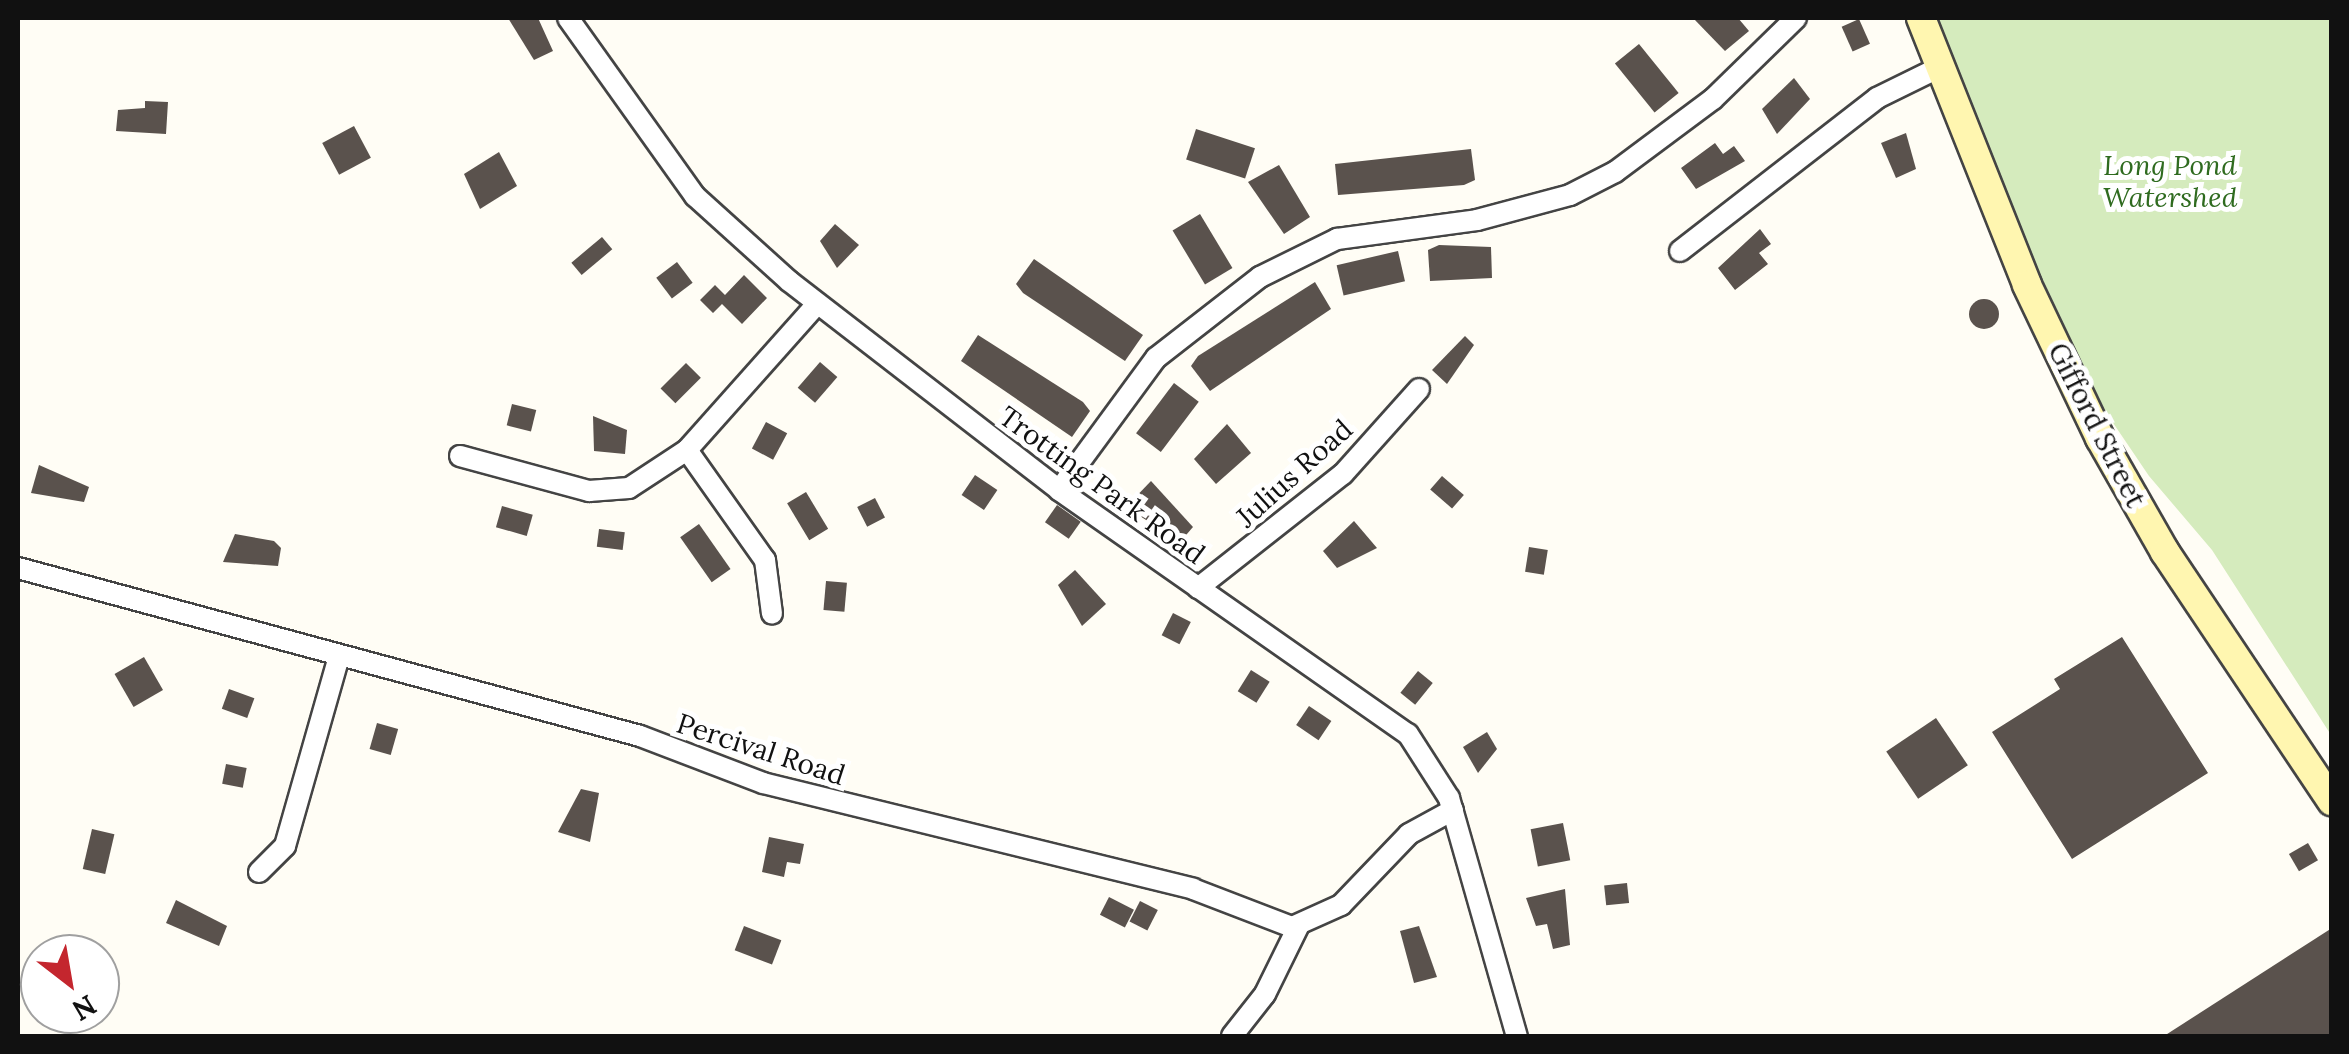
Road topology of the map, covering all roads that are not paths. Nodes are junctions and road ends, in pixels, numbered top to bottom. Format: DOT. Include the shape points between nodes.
graph roads {
  1 [pos="568,18"];
  2 [pos="1796,18"];
  3 [pos="1922,18"];
  4 [pos="1942,66"];
  5 [pos="1680,251"];
  6 [pos="817,304"];
  7 [pos="1418,389"];
  8 [pos="687,450"];
  9 [pos="460,456"];
  10 [pos="1059,490"];
  11 [pos="18,568"];
  12 [pos="1198,588"];
  13 [pos="772,614"];
  14 [pos="339,657"];
  15 [pos="2332,801"];
  16 [pos="1453,810"];
  17 [pos="259,872"];
  18 [pos="1299,925"];
  19 [pos="1232,1036"];
  20 [pos="1517,1036"];
  1 -- 6 [label="street, Trotting Park Road" via="695,196"];
  2 -- 10 [label="street" via="1713,99 1615,172 1570,195 1478,220 1337,239 1260,277 1156,358"];
  3 -- 4 [label="main road, Gifford Street"];
  4 -- 5 [label="street" via="1877,98"];
  4 -- 15 [label="main road, Gifford Street" via="2028,285 2100,438 2165,552"];
  6 -- 8 [label="street"];
  6 -- 10 [label="street, Trotting Park Road"];
  7 -- 12 [label="street, Julius Road" via="1343,474"];
  8 -- 9 [label="street" via="629,488 606,492"];
  8 -- 13 [label="street" via="765,560"];
  10 -- 12 [label="street, Trotting Park Road"];
  11 -- 14 [label="street, Percival Road"];
  12 -- 16 [label="street, Trotting Park Road" via="1408,734 1436,770"];
  14 -- 17 [label="street" via="285,846"];
  14 -- 18 [label="street, Percival Road" via="640,736 763,783 1194,889"];
  16 -- 18 [label="street" via="1410,834 1341,905"];
  16 -- 20 [label="street, Trotting Park Road"];
  18 -- 19 [label="street" via="1265,994"];
}
